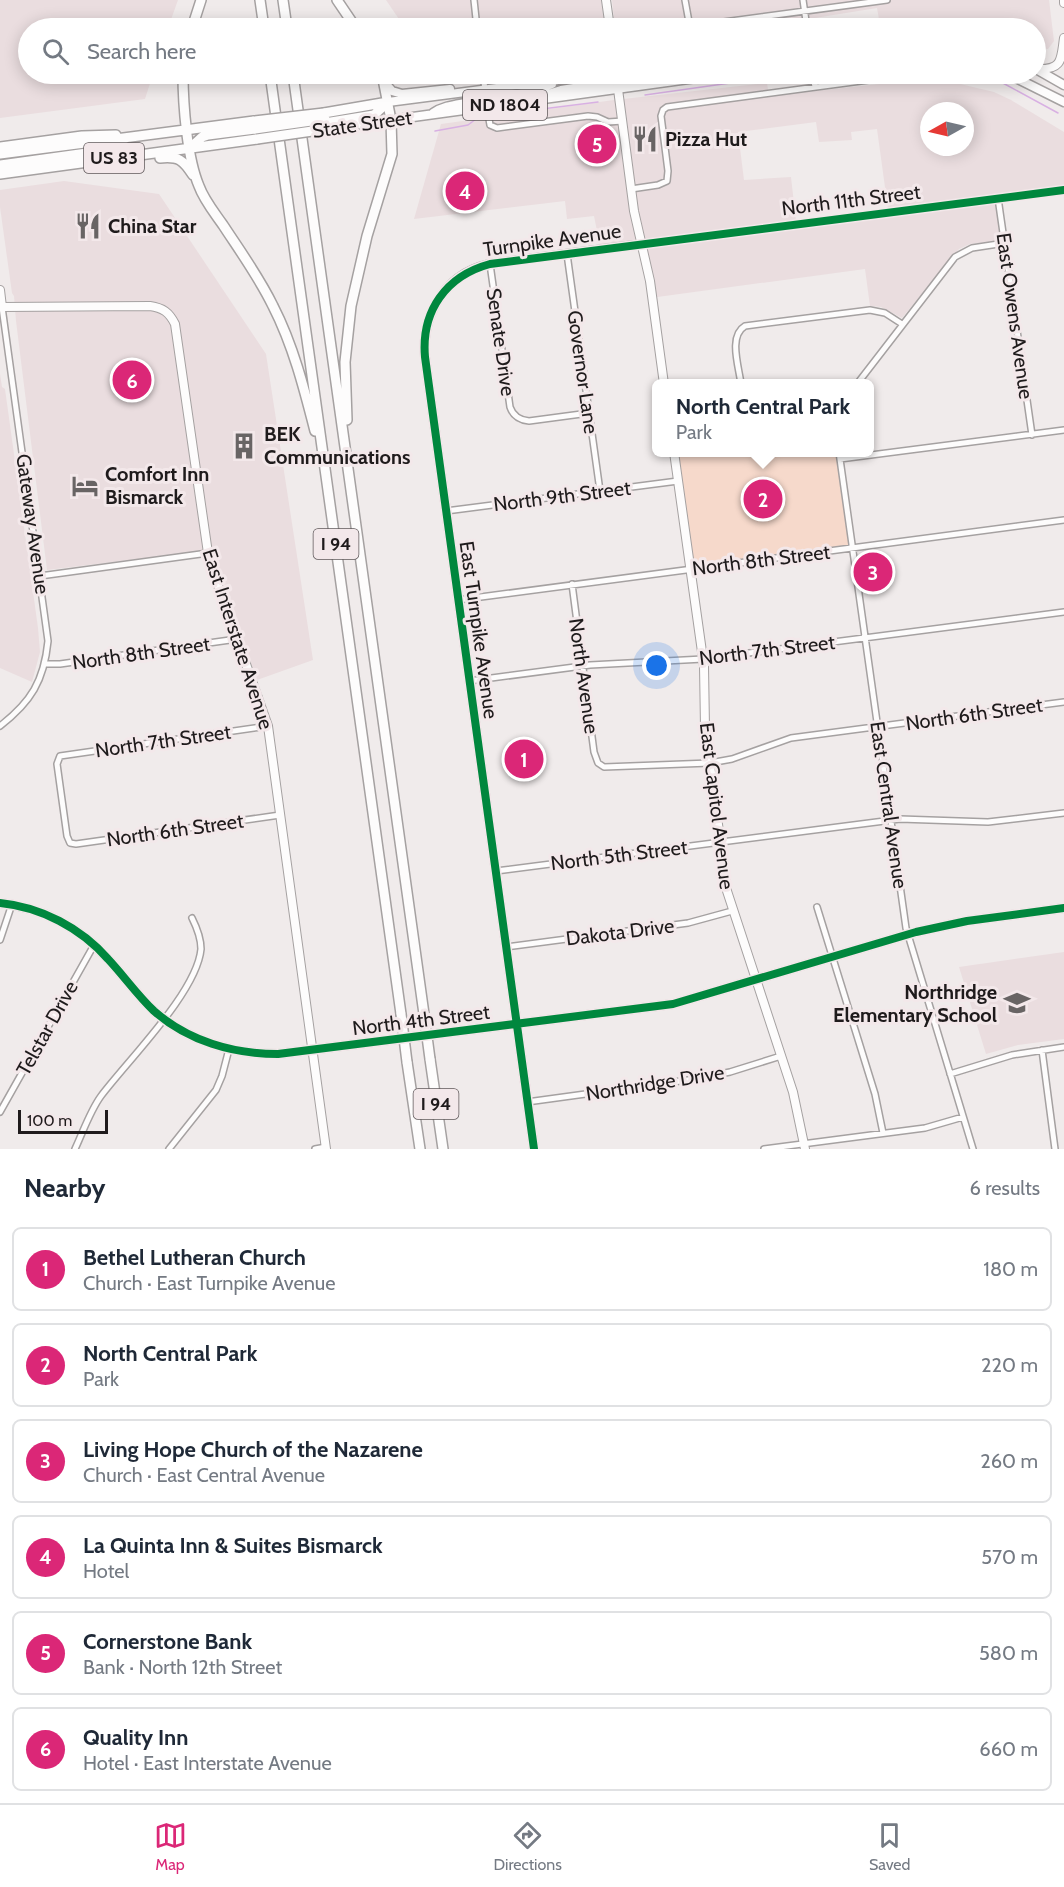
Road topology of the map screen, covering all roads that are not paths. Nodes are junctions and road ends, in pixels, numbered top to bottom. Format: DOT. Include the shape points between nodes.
graph roads {
  1 [pos="201,0"];
  2 [pos="260,0"];
  3 [pos="283,0"];
  4 [pos="337,0"];
  5 [pos="474,0"];
  6 [pos="606,0"];
  7 [pos="685,0"];
  8 [pos="803,0"];
  9 [pos="887,0"];
  10 [pos="804,11"];
  11 [pos="195,18"];
  12 [pos="263,18"];
  13 [pos="286,18"];
  14 [pos="349,18"];
  15 [pos="476,18"];
  16 [pos="609,18"];
  17 [pos="687,18"];
  18 [pos="754,18"];
  19 [pos="805,18"];
  20 [pos="1064,38"];
  21 [pos="1046,69"];
  22 [pos="1046,75"];
  23 [pos="184,84"];
  24 [pos="271,84"];
  25 [pos="294,84"];
  26 [pos="385,84"];
  27 [pos="388,84"];
  28 [pos="484,84"];
  29 [pos="528,84"];
  30 [pos="551,84"];
  31 [pos="604,84"];
  32 [pos="617,84"];
  33 [pos="815,84"];
  34 [pos="838,84"];
  35 [pos="1028,84"];
  36 [pos="1064,85"];
  37 [pos="815,87"];
  38 [pos="485,90"];
  39 [pos="474,92"];
  40 [pos="388,102"];
  41 [pos="1064,102"];
  42 [pos="488,107"];
  43 [pos="431,115"];
  44 [pos="391,120"];
  45 [pos="622,120"];
  46 [pos="325,121"];
  47 [pos="188,130"];
  48 [pos="256,131"];
  49 [pos="142,136"];
  50 [pos="0,147"];
  51 [pos="190,148"];
  52 [pos="0,154"];
  53 [pos="0,165"];
  54 [pos="12,172"];
  55 [pos="0,174"];
  56 [pos="196,181"];
  57 [pos="632,189"];
  58 [pos="1064,189"];
  59 [pos="998,198"];
  60 [pos="1005,243"];
  61 [pos="642,244"];
  62 [pos="567,254"];
  63 [pos="490,264"];
  64 [pos="0,290"];
  65 [pos="2,307"];
  66 [pos="902,324"];
  67 [pos="426,328"];
  68 [pos="663,379"];
  69 [pos="740,379"];
  70 [pos="861,379"];
  71 [pos="589,413"];
  72 [pos="1064,430"];
  73 [pos="1032,435"];
  74 [pos="874,452"];
  75 [pos="675,457"];
  76 [pos="840,457"];
  77 [pos="678,481"];
  78 [pos="600,491"];
  79 [pos="446,511"];
  80 [pos="1064,520"];
  81 [pos="336,544"];
  82 [pos="853,549"];
  83 [pos="208,553"];
  84 [pos="691,570"];
  85 [pos="40,576"];
  86 [pos="572,584"];
  87 [pos="364,586"];
  88 [pos="458,600"];
  89 [pos="1064,612"];
  90 [pos="866,638"];
  91 [pos="237,639"];
  92 [pos="703,659"];
  93 [pos="44,664"];
  94 [pos="582,666"];
  95 [pos="469,681"];
  96 [pos="1064,702"];
  97 [pos="0,726"];
  98 [pos="268,726"];
  99 [pos="878,727"];
  100 [pos="710,763"];
  101 [pos="601,766"];
  102 [pos="1064,813"];
  103 [pos="280,815"];
  104 [pos="891,820"];
  105 [pos="720,842"];
  106 [pos="70,843"];
  107 [pos="496,872"];
  108 [pos="0,903"];
  109 [pos="12,904"];
  110 [pos="817,907"];
  111 [pos="1064,908"];
  112 [pos="732,911"];
  113 [pos="192,918"];
  114 [pos="908,934"];
  115 [pos="0,940"];
  116 [pos="94,945"];
  117 [pos="506,947"];
  118 [pos="832,957"];
  119 [pos="756,980"];
  120 [pos="164,1019"];
  121 [pos="517,1024"];
  122 [pos="1064,1047"];
  123 [pos="230,1049"];
  124 [pos="1042,1050"];
  125 [pos="312,1051"];
  126 [pos="781,1056"];
  127 [pos="950,1074"];
  128 [pos="527,1102"];
  129 [pos="0,1112"];
  130 [pos="963,1118"];
  131 [pos="883,1133"];
  132 [pos="805,1146"];
  133 [pos="326,1148"];
  134 [pos="75,1149"];
  135 [pos="169,1149"];
  136 [pos="315,1149"];
  137 [pos="420,1149"];
  138 [pos="443,1149"];
  139 [pos="534,1149"];
  140 [pos="764,1149"];
  141 [pos="973,1149"];
  142 [pos="1055,1149"];
  1 -- 11 [label="highway"];
  2 -- 12 [label="highway"];
  3 -- 13 [label="highway"];
  4 -- 14 [label="highway"];
  5 -- 15 [label="street"];
  6 -- 16 [label="street"];
  7 -- 17 [label="street"];
  8 -- 10 [label="street"];
  9 -- 10 [label="street"];
  10 -- 18 [label="street"];
  10 -- 19 [label="street"];
  20 -- 21 [label="street" via="1062,58"];
  22 -- 36 [label="main road"];
  23 -- 47 [label="highway"];
  24 -- 81 [label="highway, I 94"];
  25 -- 87 [label="highway, I 94"];
  26 -- 40 [label="highway"];
  27 -- 39 [label="main road" via="392,91 402,94 450,89"];
  28 -- 38 [label="street"];
  29 -- 38 [label="main road, State Street / ND 1804"];
  30 -- 42 [label="main road" via="490,99"];
  31 -- 42 [label="main road, State Street / ND 1804"];
  32 -- 45 [label="street"];
  33 -- 37 [label="street"];
  34 -- 37 [label="street"];
  35 -- 41 [label="main road"];
  37 -- 57 [label="street" via="668,107 661,118 668,178 661,184"];
  38 -- 39 [label="main road, State Street / ND 1804"];
  38 -- 43 [label="main road" via="479,100 442,106"];
  39 -- 40 [label="main road, State Street / ND 1804"];
  40 -- 44 [label="highway"];
  40 -- 46 [label="highway, State Street / ND 1804" via="362,106"];
  40 -- 46 [label="highway" via="374,115"];
  42 -- 43 [label="main road, State Street / ND 1804"];
  42 -- 45 [label="street" via="490,125 497,128 588,116 608,122"];
  43 -- 44 [label="main road, State Street / ND 1804"];
  44 -- 46 [label="highway, State Street / US 83"];
  44 -- 87 [label="highway" via="391,162 358,273 345,362"];
  45 -- 57 [label="street"];
  46 -- 48 [label="highway, State Street / ND 1804, bridge"];
  46 -- 48 [label="highway, State Street / US 83, bridge"];
  47 -- 48 [label="highway, State Street / ND 1804"];
  47 -- 49 [label="highway, State Street / US 83"];
  47 -- 51 [label="highway"];
  48 -- 51 [label="highway, State Street / US 83"];
  48 -- 51 [label="highway" via="208,135"];
  49 -- 50 [label="highway" via="101,134"];
  49 -- 52 [label="highway, State Street / US 83"];
  49 -- 53 [label="highway" via="87,153"];
  51 -- 54 [label="highway, State Street / US 83"];
  51 -- 56 [label="highway"];
  54 -- 55 [label="highway, State Street / US 83"];
  54 -- 56 [label="highway" via="30,176 169,157 184,163"];
  56 -- 81 [label="highway" via="262,285 287,337 317,440"];
  57 -- 61 [label="street"];
  58 -- 59 [label="street, North 11th Street"];
  59 -- 60 [label="street, East Owens Avenue"];
  59 -- 61 [label="street, North 11th Street"];
  60 -- 66 [label="street" via="972,248 955,256"];
  60 -- 73 [label="street, East Owens Avenue"];
  61 -- 62 [label="street, Turnpike Avenue"];
  61 -- 68 [label="street"];
  62 -- 63 [label="street, Turnpike Avenue"];
  62 -- 71 [label="street, Governor Lane"];
  63 -- 67 [label="street, Turnpike Avenue" via="465,273 446,288"];
  63 -- 71 [label="street, Senate Drive" via="513,414 529,421"];
  64 -- 65 [label="street"];
  65 -- 83 [label="street, East Interstate Avenue" via="150,306 168,313 178,336"];
  65 -- 85 [label="street, Gateway Avenue"];
  66 -- 69 [label="street" via="885,313 870,310 745,327 737,333 736,341"];
  66 -- 70 [label="street"];
  67 -- 79 [label="street, East Turnpike Avenue" via="425,357"];
  71 -- 78 [label="street, Governor Lane"];
  72 -- 73 [label="street"];
  73 -- 74 [label="street"];
  75 -- 77 [label="street, East Capitol Avenue"];
  76 -- 82 [label="street, East Central Avenue"];
  77 -- 78 [label="street, North 9th Street"];
  77 -- 84 [label="street, East Capitol Avenue"];
  78 -- 79 [label="street, North 9th Street"];
  79 -- 88 [label="street, East Turnpike Avenue"];
  80 -- 82 [label="street, North 8th Street"];
  81 -- 137 [label="highway, I 94, bridge"];
  82 -- 84 [label="street, North 8th Street"];
  82 -- 90 [label="street, East Central Avenue"];
  83 -- 85 [label="street"];
  83 -- 91 [label="street, East Interstate Avenue"];
  84 -- 86 [label="street, North 8th Street"];
  84 -- 92 [label="street, East Capitol Avenue"];
  85 -- 93 [label="street, Gateway Avenue" via="48,635"];
  86 -- 88 [label="street, North 8th Street"];
  86 -- 94 [label="street, North Avenue"];
  87 -- 138 [label="highway, I 94, bridge"];
  88 -- 95 [label="street, East Turnpike Avenue"];
  89 -- 90 [label="street, North 7th Street"];
  90 -- 92 [label="street, North 7th Street"];
  90 -- 99 [label="street, East Central Avenue"];
  91 -- 93 [label="street, North 8th Street"];
  91 -- 98 [label="street, East Interstate Avenue"];
  92 -- 94 [label="street, North 7th Street"];
  92 -- 100 [label="street, East Capitol Avenue"];
  93 -- 97 [label="street, Gateway Avenue" via="27,702"];
  94 -- 95 [label="street, North 7th Street"];
  94 -- 101 [label="street, North Avenue" via="595,756"];
  95 -- 107 [label="street, East Turnpike Avenue"];
  96 -- 99 [label="street, North 6th Street"];
  98 -- 103 [label="street, East Interstate Avenue"];
  98 -- 106 [label="street, North 7th Street" via="58,757"];
  99 -- 100 [label="street, North 6th Street" via="786,739"];
  99 -- 104 [label="street, East Central Avenue"];
  100 -- 101 [label="street, North 6th Street"];
  100 -- 105 [label="street, East Capitol Avenue"];
  102 -- 104 [label="street, North 5th Street" via="988,822"];
  103 -- 106 [label="street, North 6th Street"];
  103 -- 125 [label="street, East Interstate Avenue"];
  104 -- 105 [label="street, North 5th Street"];
  104 -- 114 [label="street, East Central Avenue"];
  105 -- 107 [label="street, North 5th Street"];
  105 -- 112 [label="street, East Capitol Avenue"];
  107 -- 117 [label="street, East Turnpike Avenue"];
  108 -- 109 [label="street, North 4th Street"];
  109 -- 115 [label="street"];
  109 -- 116 [label="street, North 4th Street" via="59,921"];
  110 -- 118 [label="street"];
  111 -- 114 [label="street, North 4th Street" via="957,922"];
  112 -- 117 [label="street, Dakota Drive" via="688,923"];
  112 -- 119 [label="street, East Capitol Avenue"];
  113 -- 120 [label="street" via="200,938 198,963 188,986"];
  114 -- 118 [label="street, North 4th Street"];
  114 -- 127 [label="street, East Central Avenue"];
  116 -- 120 [label="street, North 4th Street"];
  116 -- 129 [label="street, Telstar Drive"];
  117 -- 121 [label="street, East Turnpike Avenue"];
  118 -- 119 [label="street, North 4th Street"];
  118 -- 131 [label="street"];
  119 -- 121 [label="street, North 4th Street" via="666,1005"];
  119 -- 126 [label="street, East Capitol Avenue"];
  120 -- 123 [label="street, North 4th Street" via="199,1039"];
  120 -- 134 [label="street" via="99,1098"];
  121 -- 125 [label="street, North 4th Street"];
  121 -- 128 [label="street, East Turnpike Avenue"];
  122 -- 124 [label="street"];
  123 -- 125 [label="street, North 4th Street" via="269,1054"];
  123 -- 135 [label="street" via="216,1090"];
  124 -- 127 [label="street"];
  124 -- 142 [label="street"];
  125 -- 133 [label="street, East Interstate Avenue"];
  126 -- 128 [label="street, Northridge Drive" via="695,1079"];
  126 -- 132 [label="street, East Capitol Avenue" via="797,1103"];
  127 -- 130 [label="street, East Central Avenue"];
  128 -- 139 [label="street, East Turnpike Avenue"];
  130 -- 131 [label="street" via="933,1127"];
  130 -- 141 [label="street, East Central Avenue"];
  131 -- 132 [label="street"];
  132 -- 140 [label="street"];
  133 -- 136 [label="street"];
}
